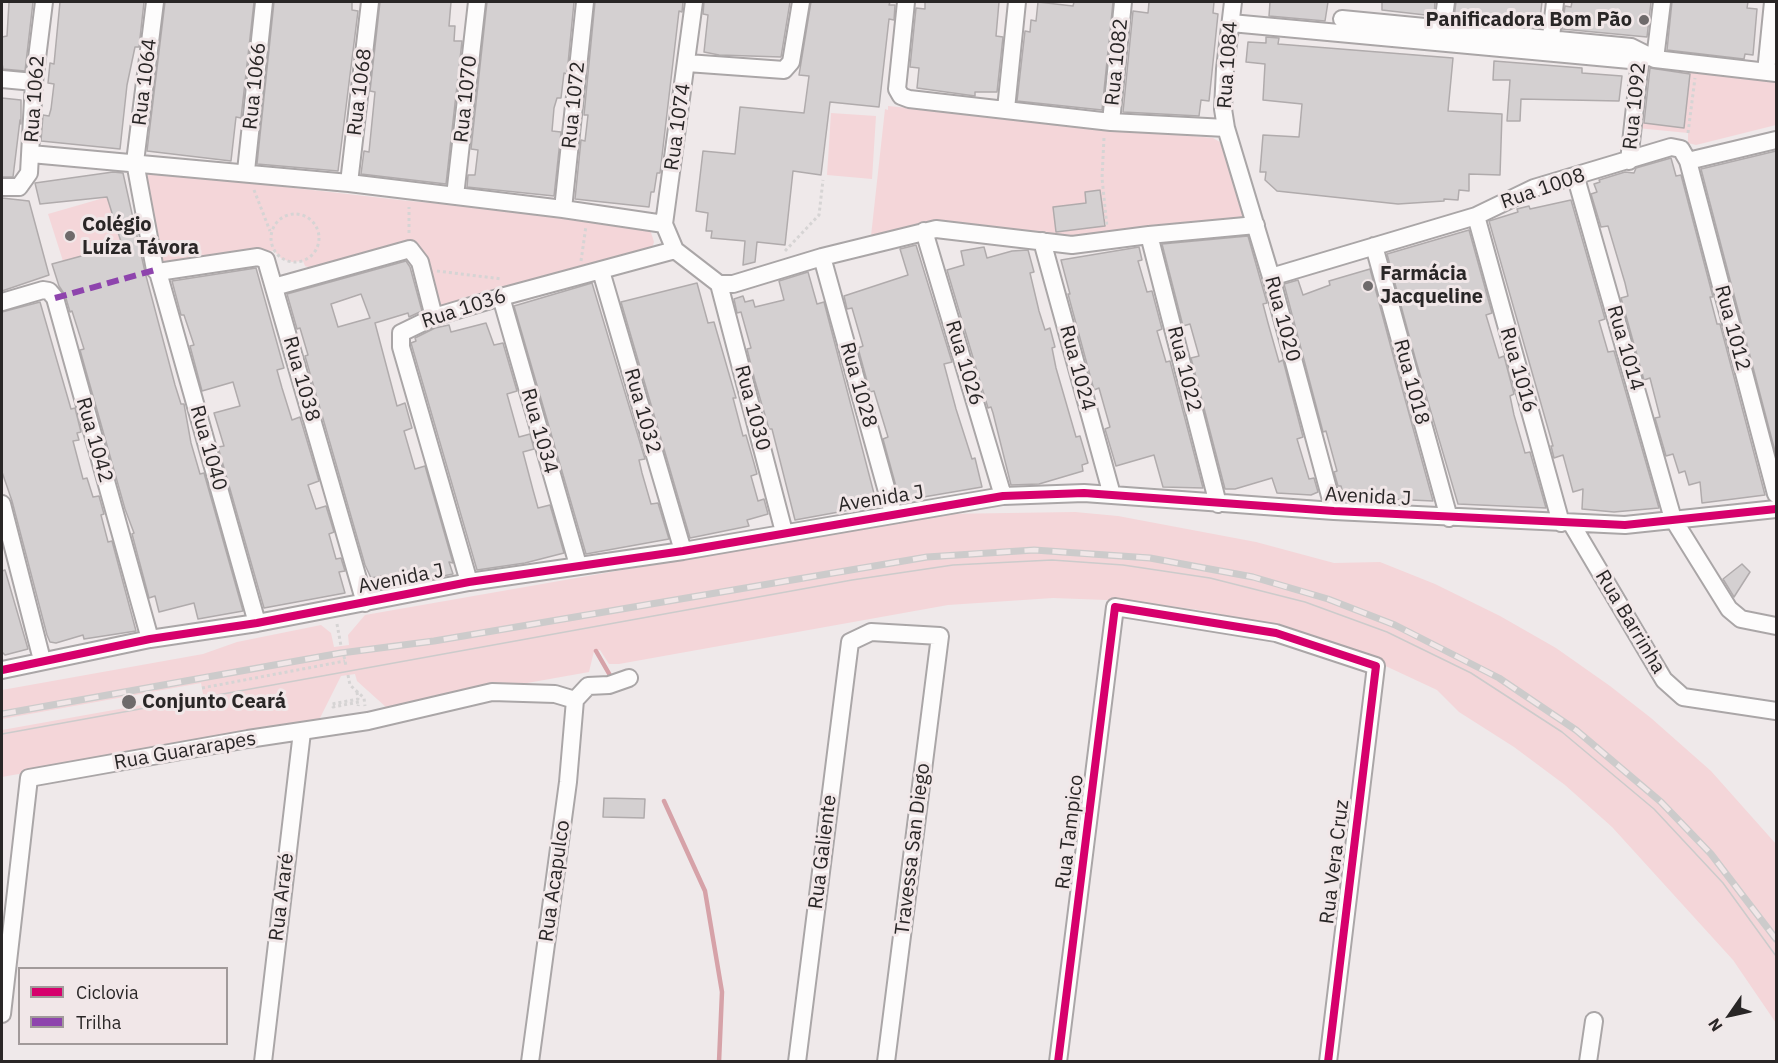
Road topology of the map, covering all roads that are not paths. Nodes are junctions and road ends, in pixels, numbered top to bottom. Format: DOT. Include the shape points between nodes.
graph roads {
  1 [pos="44,2"];
  2 [pos="155,2"];
  3 [pos="264,2"];
  4 [pos="370,2"];
  5 [pos="477,2"];
  6 [pos="585,2"];
  7 [pos="694,2"];
  8 [pos="801,2"];
  9 [pos="906,2"];
  10 [pos="1017,2"];
  11 [pos="1123,2"];
  12 [pos="1233,2"];
  13 [pos="1344,2"];
  14 [pos="1446,2"];
  15 [pos="1555,2"];
  16 [pos="1662,2"];
  17 [pos="1773,2"];
  18 [pos="1231,23"];
  19 [pos="1340,27"];
  20 [pos="1441,35"];
  21 [pos="1551,37"];
  22 [pos="1646,57"];
  23 [pos="687,63"];
  24 [pos="1771,73"];
  25 [pos="2,79"];
  26 [pos="34,82"];
  27 [pos="1006,109"];
  28 [pos="1226,128"];
  29 [pos="1108,129"];
  30 [pos="1776,140"];
  31 [pos="31,154"];
  32 [pos="1629,161"];
  33 [pos="1688,161"];
  34 [pos="135,162"];
  35 [pos="249,177"];
  36 [pos="1576,178"];
  37 [pos="349,183"];
  38 [pos="7,188"];
  39 [pos="455,195"];
  40 [pos="563,209"];
  41 [pos="1476,216"];
  42 [pos="664,225"];
  43 [pos="1256,225"];
  44 [pos="924,231"];
  45 [pos="1149,235"];
  46 [pos="1042,241"];
  47 [pos="1374,246"];
  48 [pos="675,250"];
  49 [pos="822,257"];
  50 [pos="601,271"];
  51 [pos="158,272"];
  52 [pos="1271,277"];
  53 [pos="719,284"];
  54 [pos="274,287"];
  55 [pos="501,297"];
  56 [pos="2,302"];
  57 [pos="434,317"];
  58 [pos="1776,494"];
  59 [pos="1112,495"];
  60 [pos="1003,496"];
  61 [pos="2,504"];
  62 [pos="1218,504"];
  63 [pos="1776,509"];
  64 [pos="1334,512"];
  65 [pos="893,513"];
  66 [pos="1449,518"];
  67 [pos="1673,519"];
  68 [pos="1566,523"];
  69 [pos="784,532"];
  70 [pos="7,547"];
  71 [pos="683,551"];
  72 [pos="578,565"];
  73 [pos="469,582"];
  74 [pos="365,603"];
  75 [pos="257,623"];
  76 [pos="1776,626"];
  77 [pos="150,639"];
  78 [pos="850,642"];
  79 [pos="42,660"];
  80 [pos="1376,666"];
  81 [pos="2,669"];
  82 [pos="629,678"];
  83 [pos="575,700"];
  84 [pos="1776,711"];
  85 [pos="302,732"];
  86 [pos="2,1014"];
  87 [pos="1594,1022"];
  88 [pos="262,1062"];
  89 [pos="530,1062"];
  90 [pos="797,1062"];
  91 [pos="886,1062"];
  92 [pos="1058,1062"];
  93 [pos="1328,1062"];
  94 [pos="1588,1062"];
  1 -- 26 [label="street, Rua 1062"];
  2 -- 34 [label="street, Rua 1064"];
  3 -- 35 [label="street, Rua 1066"];
  4 -- 37 [label="street, Rua 1068"];
  5 -- 39 [label="street, Rua 1070"];
  6 -- 40 [label="street, Rua 1072"];
  7 -- 23 [label="street, Rua 1074"];
  8 -- 23 [label="street" via="791,62 784,70"];
  9 -- 27 [label="street" via="897,89 901,96"];
  10 -- 27 [label="street"];
  11 -- 29 [label="street, Rua 1082"];
  12 -- 18 [label="street, Rua 1084"];
  13 -- 19 [label="street"];
  14 -- 20 [label="street"];
  15 -- 21 [label="street"];
  16 -- 22 [label="street, Rua 1092"];
  17 -- 24 [label="street"];
  18 -- 19 [label="street"];
  18 -- 28 [label="street, Rua 1084" via="1223,109"];
  19 -- 20 [label="street"];
  20 -- 21 [label="street"];
  20 -- 22 [label="street"];
  21 -- 22 [label="street" via="1631,47"];
  22 -- 24 [label="street"];
  22 -- 32 [label="street, Rua 1092"];
  23 -- 42 [label="street, Rua 1074"];
  25 -- 26 [label="street"];
  26 -- 31 [label="street, Rua 1062"];
  27 -- 29 [label="street"];
  28 -- 29 [label="street"];
  28 -- 43 [label="street, Rua 1020"];
  30 -- 33 [label="street"];
  31 -- 34 [label="street"];
  31 -- 38 [label="street, Rua 1062" via="23,185"];
  32 -- 33 [label="street, Rua 1008" via="1675,147 1681,149"];
  32 -- 36 [label="street, Rua 1008"];
  33 -- 58 [label="street, Rua 1012"];
  34 -- 35 [label="street"];
  34 -- 51 [label="street, Rua 1064"];
  35 -- 37 [label="street"];
  36 -- 41 [label="street, Rua 1008" via="1534,188"];
  36 -- 67 [label="street, Rua 1014"];
  37 -- 39 [label="street"];
  39 -- 40 [label="street"];
  40 -- 42 [label="street"];
  41 -- 47 [label="street, Rua 1008"];
  41 -- 68 [label="street, Rua 1016"];
  42 -- 48 [label="street"];
  43 -- 45 [label="street"];
  43 -- 52 [label="street, Rua 1020"];
  44 -- 46 [label="street" via="936,229"];
  44 -- 49 [label="street"];
  44 -- 60 [label="street, Rua 1026"];
  45 -- 46 [label="street" via="1072,245"];
  45 -- 62 [label="street, Rua 1022"];
  46 -- 59 [label="street, Rua 1024"];
  47 -- 52 [label="street, Rua 1008"];
  47 -- 66 [label="street, Rua 1018"];
  48 -- 50 [label="street, Rua 1036"];
  48 -- 53 [label="street"];
  49 -- 53 [label="street" via="733,284"];
  49 -- 65 [label="street, Rua 1028"];
  50 -- 55 [label="street, Rua 1036"];
  50 -- 71 [label="street, Rua 1032"];
  51 -- 54 [label="street, Rua 1038" via="258,257 266,260"];
  51 -- 75 [label="street, Rua 1040"];
  52 -- 64 [label="street, Rua 1020"];
  53 -- 69 [label="street, Rua 1030"];
  54 -- 57 [label="street" via="410,249 420,262"];
  54 -- 74 [label="street, Rua 1038"];
  55 -- 57 [label="street, Rua 1036"];
  55 -- 72 [label="street, Rua 1034"];
  56 -- 77 [label="street, Rua 1042" via="43,290 55,298"];
  57 -- 73 [label="street, Rua 1036" via="406,328 399,339"];
  59 -- 60 [label="street, Avenida J"];
  59 -- 62 [label="street, Avenida J"];
  60 -- 65 [label="street, Avenida J"];
  61 -- 70 [label="street"];
  62 -- 64 [label="street, Avenida J"];
  63 -- 67 [label="street, Avenida J"];
  64 -- 66 [label="street, Avenida J"];
  65 -- 69 [label="street, Avenida J"];
  66 -- 68 [label="street, Avenida J"];
  67 -- 68 [label="street, Avenida J" via="1625,525"];
  67 -- 76 [label="street, Rua 1014" via="1729,609 1741,619"];
  68 -- 84 [label="street, Rua Barrinha" via="1664,680 1683,697"];
  69 -- 71 [label="street, Avenida J"];
  70 -- 79 [label="street"];
  71 -- 72 [label="street, Avenida J"];
  72 -- 73 [label="street, Avenida J"];
  73 -- 74 [label="street, Avenida J"];
  74 -- 75 [label="street, Avenida J"];
  75 -- 77 [label="street, Avenida J"];
  77 -- 79 [label="street, Avenida J"];
  78 -- 90 [label="street, Rua Galiente"];
  78 -- 91 [label="street, Travessa San Diego" via="871,632 939,636"];
  79 -- 81 [label="street, Avenida J"];
  80 -- 92 [label="street, Rua Tampico" via="1276,633 1115,607"];
  80 -- 93 [label="street, Rua Vera Cruz"];
  82 -- 83 [label="street" via="609,685 588,686"];
  83 -- 85 [label="street, Rua Guararapes" via="555,694 492,692 368,722"];
  83 -- 89 [label="street, Rua Acapulco" via="568,782"];
  85 -- 86 [label="street, Rua Guararapes" via="29,778"];
  85 -- 88 [label="street, Rua Araré"];
  87 -- 94 [label="street"];
}
